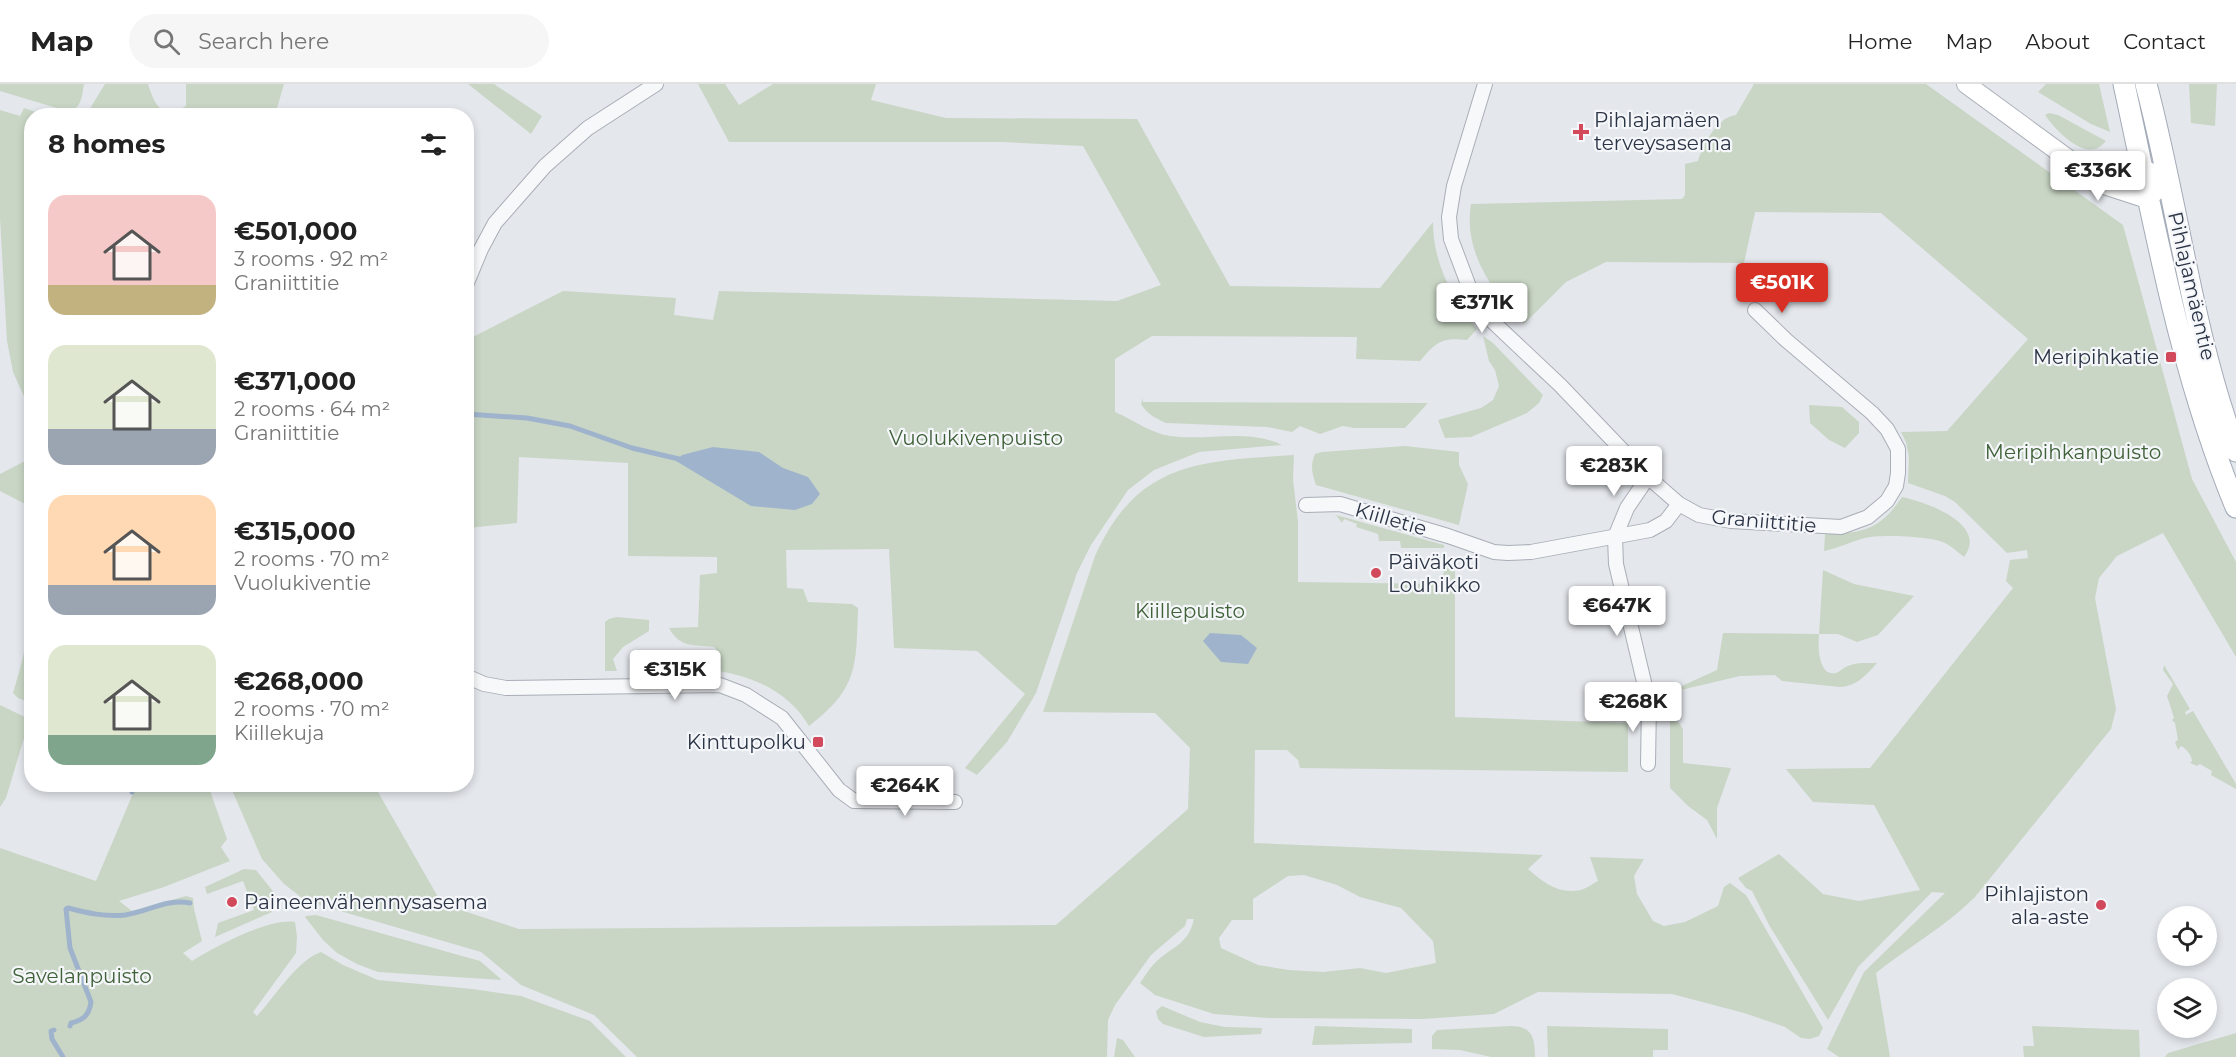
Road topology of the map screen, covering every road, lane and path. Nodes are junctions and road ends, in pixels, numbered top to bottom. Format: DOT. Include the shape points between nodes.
graph roads {
  1 [pos="656,84"];
  2 [pos="1485,84"];
  3 [pos="1966,84"];
  4 [pos="2124,84"];
  5 [pos="2146,84"];
  6 [pos="2074,164"];
  7 [pos="2142,170"];
  8 [pos="2169,179"];
  9 [pos="2147,198"];
  10 [pos="474,266"];
  11 [pos="1755,310"];
  12 [pos="2236,450"];
  13 [pos="1648,477"];
  14 [pos="1679,504"];
  15 [pos="1306,505"];
  16 [pos="2236,507"];
  17 [pos="1615,537"];
  18 [pos="474,680"];
  19 [pos="1648,764"];
  20 [pos="955,802"];
  1 -- 10 [label="street" via="565,146 495,223"];
  2 -- 13 [label="street, Graniittitie" via="1454,186 1449,217 1451,239 1471,292 1493,322"];
  3 -- 6 [label="main road"];
  4 -- 7 [label="main road, Pihlajamäentie"];
  5 -- 8 [label="main road, Pihlajamäentie"];
  6 -- 7 [label="main road"];
  6 -- 9 [label="main road" via="2111,189"];
  7 -- 8 [label="main road"];
  7 -- 9 [label="main road, Pihlajamäentie"];
  8 -- 9 [label="main road"];
  8 -- 12 [label="main road, Pihlajamäentie" via="2203,337"];
  9 -- 16 [label="main road, Pihlajamäentie" via="2206,429"];
  11 -- 14 [label="street, Graniittitie" via="1887,429 1898,449 1896,486 1887,501 1868,517 1841,527 1731,521 1699,515"];
  13 -- 14 [label="street, Graniittitie"];
  13 -- 17 [label="street" via="1627,508"];
  14 -- 17 [label="street, Kiilletie" via="1666,520 1650,530"];
  15 -- 17 [label="street, Kiilletie" via="1341,504 1494,552 1531,552"];
  17 -- 19 [label="street" via="1616,564 1649,703"];
  18 -- 20 [label="street" via="506,688 720,685 746,695 782,718 839,790 854,801"];
}
